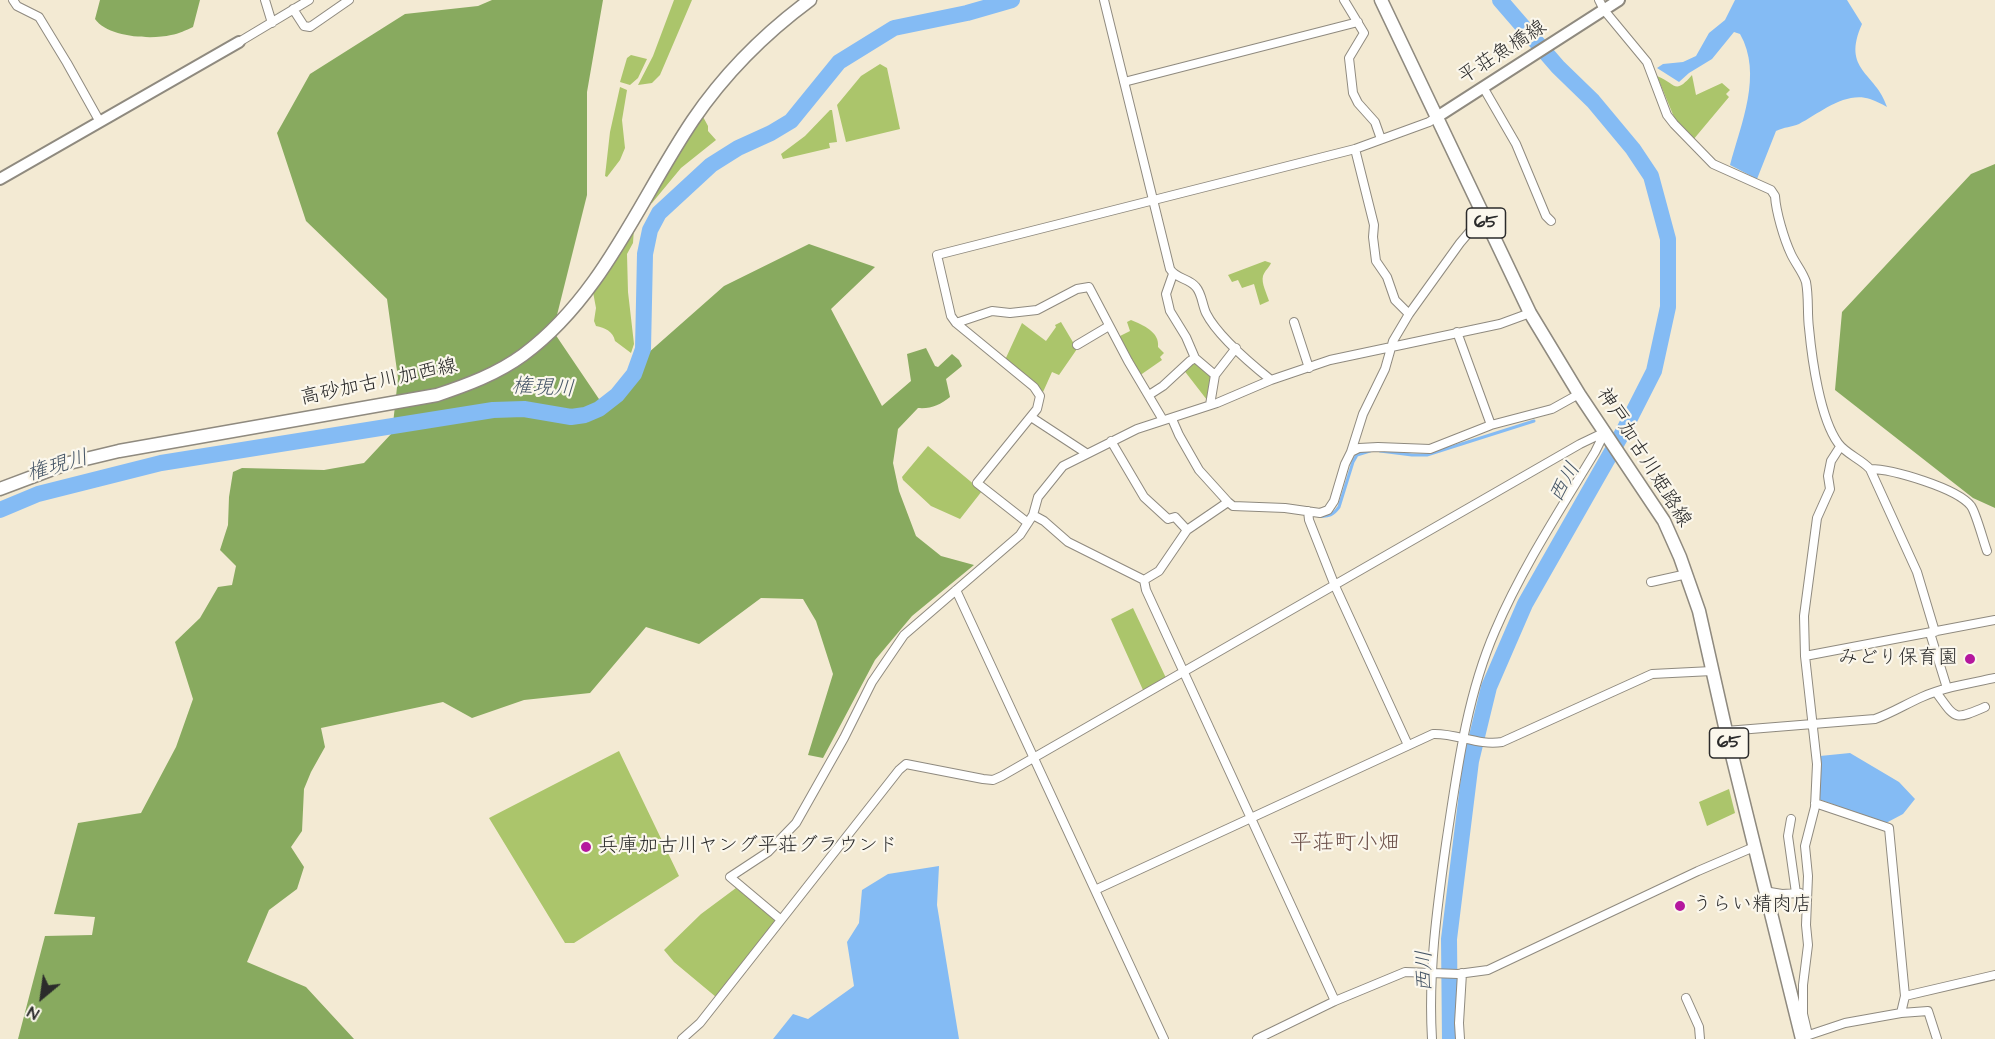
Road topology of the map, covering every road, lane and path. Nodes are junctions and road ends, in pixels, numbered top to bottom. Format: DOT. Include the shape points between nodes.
graph roads {
  1 [pos="13,0"];
  2 [pos="265,0"];
  3 [pos="309,0"];
  4 [pos="349,0"];
  5 [pos="810,0"];
  6 [pos="1104,0"];
  7 [pos="1344,0"];
  8 [pos="1381,0"];
  9 [pos="1619,0"];
  10 [pos="1601,5"];
  11 [pos="293,9"];
  12 [pos="272,22"];
  13 [pos="1358,22"];
  14 [pos="239,42"];
  15 [pos="1124,82"];
  16 [pos="1483,87"];
  17 [pos="1437,117"];
  18 [pos="100,122"];
  19 [pos="1381,139"];
  20 [pos="1354,149"];
  21 [pos="0,179"];
  22 [pos="1153,200"];
  23 [pos="1483,218"];
  24 [pos="1551,221"];
  25 [pos="1173,273"];
  26 [pos="1530,313"];
  27 [pos="1409,314"];
  28 [pos="1294,322"];
  29 [pos="956,323"];
  30 [pos="1109,326"];
  31 [pos="1457,332"];
  32 [pos="1077,345"];
  33 [pos="1236,348"];
  34 [pos="1390,348"];
  35 [pos="1195,358"];
  36 [pos="1309,368"];
  37 [pos="1215,375"];
  38 [pos="1270,380"];
  39 [pos="1579,394"];
  40 [pos="1149,395"];
  41 [pos="1210,405"];
  42 [pos="1031,417"];
  43 [pos="1172,419"];
  44 [pos="1163,420"];
  45 [pos="1491,425"];
  46 [pos="1606,434"];
  47 [pos="1111,441"];
  48 [pos="1840,447"];
  49 [pos="1351,452"];
  50 [pos="1086,453"];
  51 [pos="1870,469"];
  52 [pos="0,489"];
  53 [pos="1228,502"];
  54 [pos="1308,511"];
  55 [pos="1033,515"];
  56 [pos="1028,523"];
  57 [pos="1187,530"];
  58 [pos="1987,551"];
  59 [pos="1686,574"];
  60 [pos="1144,580"];
  61 [pos="1651,582"];
  62 [pos="1335,586"];
  63 [pos="956,590"];
  64 [pos="1995,620"];
  65 [pos="1932,633"];
  66 [pos="1805,656"];
  67 [pos="1712,671"];
  68 [pos="1185,672"];
  69 [pos="1995,678"];
  70 [pos="1947,688"];
  71 [pos="1936,692"];
  72 [pos="1985,707"];
  73 [pos="1813,724"];
  74 [pos="1726,731"];
  75 [pos="1463,737"];
  76 [pos="1408,745"];
  77 [pos="1034,758"];
  78 [pos="1815,802"];
  79 [pos="1250,818"];
  80 [pos="1791,819"];
  81 [pos="1754,847"];
  82 [pos="1095,890"];
  83 [pos="1764,891"];
  84 [pos="1807,892"];
  85 [pos="1796,893"];
  86 [pos="780,919"];
  87 [pos="1432,972"];
  88 [pos="1460,974"];
  89 [pos="1995,975"];
  90 [pos="1905,996"];
  91 [pos="1686,998"];
  92 [pos="1335,1001"];
  93 [pos="1901,1013"];
  94 [pos="1804,1037"];
  95 [pos="682,1039"];
  96 [pos="1164,1039"];
  97 [pos="1257,1039"];
  98 [pos="1432,1039"];
  99 [pos="1460,1039"];
  100 [pos="1700,1039"];
  101 [pos="1937,1039"];
  1 -- 18 [label="street" via="39,17"];
  2 -- 12 [label="street"];
  3 -- 11 [label="street"];
  4 -- 11 [label="street" via="310,27 304,26"];
  5 -- 52 [label="main road, 高砂加古川加西線" via="759,41 721,81 672,153 592,286 566,318 507,365 474,383 437,395 119,451"];
  6 -- 15 [label="street"];
  7 -- 13 [label="street"];
  8 -- 17 [label="main road, 神戸加古川姫路線 / 65"];
  9 -- 10 [label="street, 平荘魚橋線"];
  10 -- 16 [label="street, 平荘魚橋線" via="1562,37"];
  10 -- 48 [label="street" via="1648,63 1674,124 1713,164 1771,190 1775,196 1790,252 1805,279 1824,414"];
  11 -- 12 [label="street"];
  12 -- 14 [label="street"];
  13 -- 15 [label="street"];
  13 -- 19 [label="street" via="1364,33 1349,58 1353,93 1375,122"];
  14 -- 18 [label="street"];
  15 -- 22 [label="street"];
  16 -- 17 [label="street, 平荘魚橋線"];
  16 -- 24 [label="street" via="1516,144"];
  17 -- 19 [label="street"];
  17 -- 23 [label="main road, 神戸加古川姫路線 / 65"];
  18 -- 21 [label="street"];
  19 -- 20 [label="street"];
  20 -- 22 [label="street"];
  20 -- 27 [label="street" via="1374,225 1376,261 1395,300"];
  22 -- 25 [label="street"];
  22 -- 29 [label="street" via="937,255 947,305"];
  23 -- 26 [label="main road, 神戸加古川姫路線 / 65"];
  23 -- 27 [label="street" via="1469,231"];
  25 -- 33 [label="street" via="1199,290 1206,314"];
  25 -- 35 [label="street" via="1167,302"];
  26 -- 31 [label="street" via="1500,324"];
  26 -- 39 [label="main road, 神戸加古川姫路線 / 65"];
  27 -- 34 [label="street"];
  28 -- 36 [label="street"];
  29 -- 30 [label="street" via="992,311 1037,310 1087,286"];
  29 -- 42 [label="street" via="1034,387 1040,396"];
  30 -- 32 [label="street"];
  30 -- 40 [label="street"];
  31 -- 34 [label="street"];
  31 -- 45 [label="street"];
  33 -- 37 [label="street"];
  33 -- 38 [label="street"];
  34 -- 36 [label="street"];
  34 -- 49 [label="street"];
  35 -- 37 [label="street"];
  35 -- 40 [label="street"];
  36 -- 38 [label="street"];
  37 -- 41 [label="street"];
  38 -- 41 [label="street"];
  39 -- 45 [label="street" via="1552,409"];
  39 -- 46 [label="main road, 神戸加古川姫路線 / 65"];
  40 -- 44 [label="street"];
  41 -- 43 [label="street"];
  42 -- 50 [label="street"];
  42 -- 56 [label="street" via="977,483"];
  43 -- 44 [label="street"];
  43 -- 53 [label="street" via="1199,470"];
  44 -- 47 [label="street"];
  45 -- 49 [label="street" via="1430,448 1377,447"];
  46 -- 59 [label="main road, 神戸加古川姫路線 / 65" via="1664,521"];
  46 -- 62 [label="street" via="1580,444"];
  46 -- 75 [label="street" via="1522,573 1494,633"];
  47 -- 50 [label="street"];
  47 -- 57 [label="street" via="1144,497 1168,519 1175,517"];
  48 -- 51 [label="street"];
  48 -- 66 [label="street" via="1831,461 1830,489 1817,518 1805,601"];
  49 -- 54 [label="street" via="1328,510"];
  50 -- 55 [label="street" via="1062,466 1038,497"];
  51 -- 58 [label="street" via="1921,479 1962,499 1971,506"];
  51 -- 65 [label="street" via="1917,572"];
  53 -- 54 [label="street" via="1233,506"];
  53 -- 57 [label="street"];
  54 -- 62 [label="street"];
  55 -- 56 [label="street"];
  55 -- 60 [label="street" via="1068,542"];
  56 -- 63 [label="street" via="1001,553"];
  57 -- 60 [label="street" via="1159,571"];
  59 -- 61 [label="street"];
  59 -- 67 [label="main road, 神戸加古川姫路線 / 65"];
  60 -- 68 [label="street"];
  62 -- 68 [label="street"];
  62 -- 76 [label="street"];
  63 -- 77 [label="street"];
  63 -- 86 [label="street" via="904,635 872,682 796,823 768,852 730,877"];
  64 -- 65 [label="street"];
  65 -- 66 [label="street"];
  65 -- 70 [label="street"];
  66 -- 73 [label="street"];
  67 -- 74 [label="main road, 神戸加古川姫路線 / 65"];
  67 -- 75 [label="street" via="1652,674 1508,741 1489,743"];
  68 -- 77 [label="street"];
  68 -- 79 [label="street"];
  69 -- 70 [label="street"];
  70 -- 71 [label="street"];
  71 -- 72 [label="street" via="1957,717"];
  71 -- 73 [label="street" via="1875,719"];
  73 -- 74 [label="street"];
  73 -- 78 [label="street"];
  74 -- 81 [label="main road, 神戸加古川姫路線 / 65"];
  75 -- 76 [label="street" via="1432,734"];
  75 -- 87 [label="street"];
  76 -- 79 [label="street"];
  77 -- 82 [label="street"];
  77 -- 86 [label="street" via="993,780 906,764"];
  78 -- 84 [label="street" via="1805,846"];
  78 -- 90 [label="street" via="1889,828"];
  79 -- 82 [label="street"];
  79 -- 92 [label="street"];
  80 -- 85 [label="street" via="1788,836"];
  81 -- 83 [label="main road, 神戸加古川姫路線 / 65"];
  81 -- 88 [label="street" via="1488,970"];
  82 -- 96 [label="street"];
  83 -- 85 [label="street"];
  83 -- 94 [label="main road, 神戸加古川姫路線 / 65"];
  84 -- 85 [label="street"];
  84 -- 94 [label="street"];
  86 -- 95 [label="street" via="700,1023"];
  87 -- 88 [label="street"];
  87 -- 92 [label="street" via="1405,972"];
  87 -- 98 [label="street"];
  88 -- 99 [label="street"];
  89 -- 90 [label="street"];
  90 -- 93 [label="street"];
  91 -- 100 [label="street"];
  92 -- 97 [label="street"];
  93 -- 94 [label="street" via="1845,1023"];
  93 -- 101 [label="street" via="1928,1011"];
}
